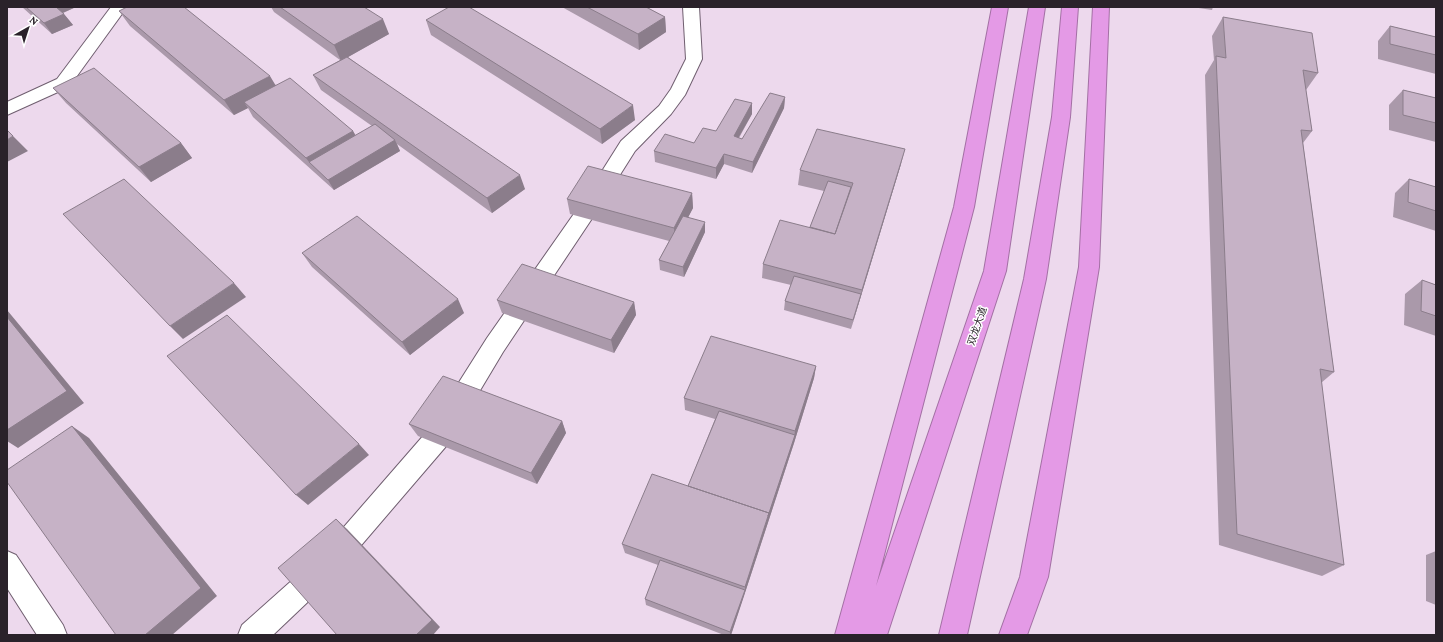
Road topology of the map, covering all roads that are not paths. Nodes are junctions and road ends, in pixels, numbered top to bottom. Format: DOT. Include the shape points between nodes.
graph roads {
  1 [pos="119,7"];
  2 [pos="691,7"];
  3 [pos="1000,7"];
  4 [pos="1037,7"];
  5 [pos="1070,7"];
  6 [pos="1101,7"];
  7 [pos="7,109"];
  8 [pos="7,564"];
  9 [pos="53,635"];
  10 [pos="252,635"];
  11 [pos="849,635"];
  12 [pos="873,635"];
  13 [pos="953,635"];
  14 [pos="1013,635"];
  1 -- 7 [label="street" via="63,83"];
  2 -- 10 [label="street" via="694,59 679,91 665,110 628,146 495,345 439,436 325,568"];
  3 -- 11 [label="highway" via="964,206"];
  4 -- 12 [label="highway, 双龙大道" via="996,271"];
  5 -- 13 [label="highway" via="1061,117 1035,279"];
  6 -- 14 [label="highway" via="1089,267 1034,577"];
  8 -- 9 [label="street"];
}
